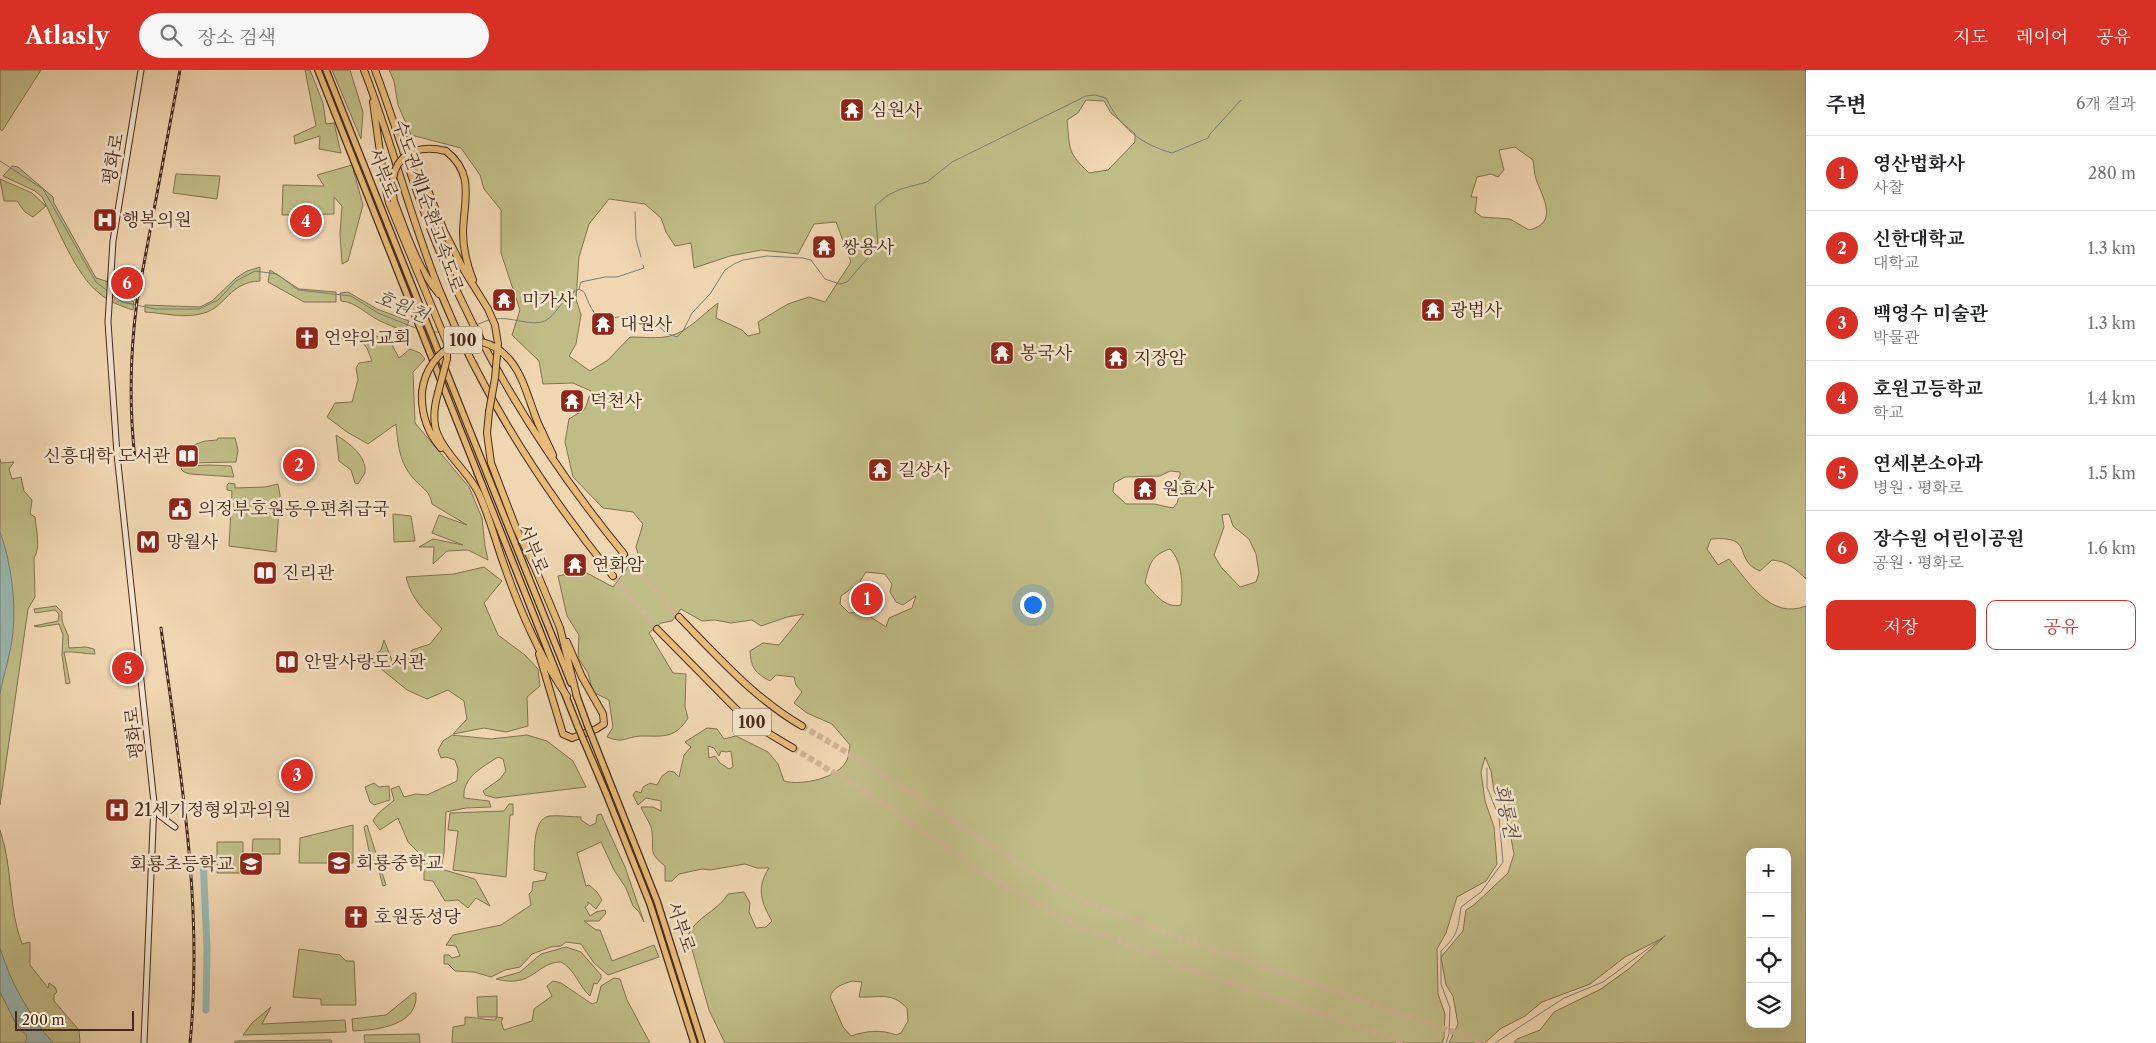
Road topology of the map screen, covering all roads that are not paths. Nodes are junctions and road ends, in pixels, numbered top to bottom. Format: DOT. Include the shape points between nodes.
graph roads {
  1 [pos="141,70"];
  2 [pos="318,70"];
  3 [pos="326,70"];
  4 [pos="364,70"];
  5 [pos="375,70"];
  6 [pos="370,86"];
  7 [pos="389,108"];
  8 [pos="470,277"];
  9 [pos="446,302"];
  10 [pos="462,469"];
  11 [pos="560,470"];
  12 [pos="624,554"];
  13 [pos="614,576"];
  14 [pos="679,617"];
  15 [pos="560,628"];
  16 [pos="657,629"];
  17 [pos="531,632"];
  18 [pos="567,696"];
  19 [pos="577,698"];
  20 [pos="802,726"];
  21 [pos="792,748"];
  22 [pos="154,803"];
  23 [pos="175,827"];
  24 [pos="144,1043"];
  25 [pos="694,1043"];
  26 [pos="702,1043"];
  1 -- 22 [label="main road, 평화로" via="113,241 108,302 117,454"];
  2 -- 18 [label="highway, 서부로"];
  3 -- 19 [label="highway, 서부로"];
  4 -- 6 [label="highway, 수도권제1순환고속도로 / 100"];
  5 -- 7 [label="highway, 수도권제1순환고속도로 / 100"];
  6 -- 9 [label="highway, 수도권제1순환고속도로 / 100" via="422,245"];
  6 -- 10 [label="highway, bridge" via="389,203 447,343 447,359 434,415 436,432"];
  7 -- 8 [label="highway" via="426,184 444,231"];
  7 -- 11 [label="highway, 수도권제1순환고속도로 / 100, bridge" via="434,238 481,338 528,422"];
  8 -- 9 [label="highway, bridge" via="463,231 466,188 462,168 446,150 420,148 411,151 393,173 394,201 430,284"];
  8 -- 15 [label="highway, bridge" via="495,325 498,344 487,433 491,463"];
  9 -- 13 [label="highway, 수도권제1순환고속도로 / 100, bridge" via="476,368 511,431 560,508"];
  10 -- 11 [label="highway, bridge" via="431,434 423,412 422,392 428,368 442,351 461,343 487,344 501,352 513,365"];
  10 -- 17 [label="highway" via="479,494"];
  11 -- 12 [label="highway, 수도권제1순환고속도로 / 100"];
  14 -- 20 [label="highway, 100" via="774,708"];
  15 -- 17 [label="highway" via="604,720 600,728 572,738 567,738 562,732"];
  15 -- 19 [label="highway"];
  16 -- 21 [label="highway, 100" via="753,724"];
  17 -- 18 [label="highway"];
  18 -- 25 [label="highway, 서부로, bridge" via="653,912"];
  19 -- 26 [label="highway, 서부로, bridge" via="657,901"];
  22 -- 23 [label="main road" via="159,815"];
  22 -- 24 [label="main road, 평화로"];
}
